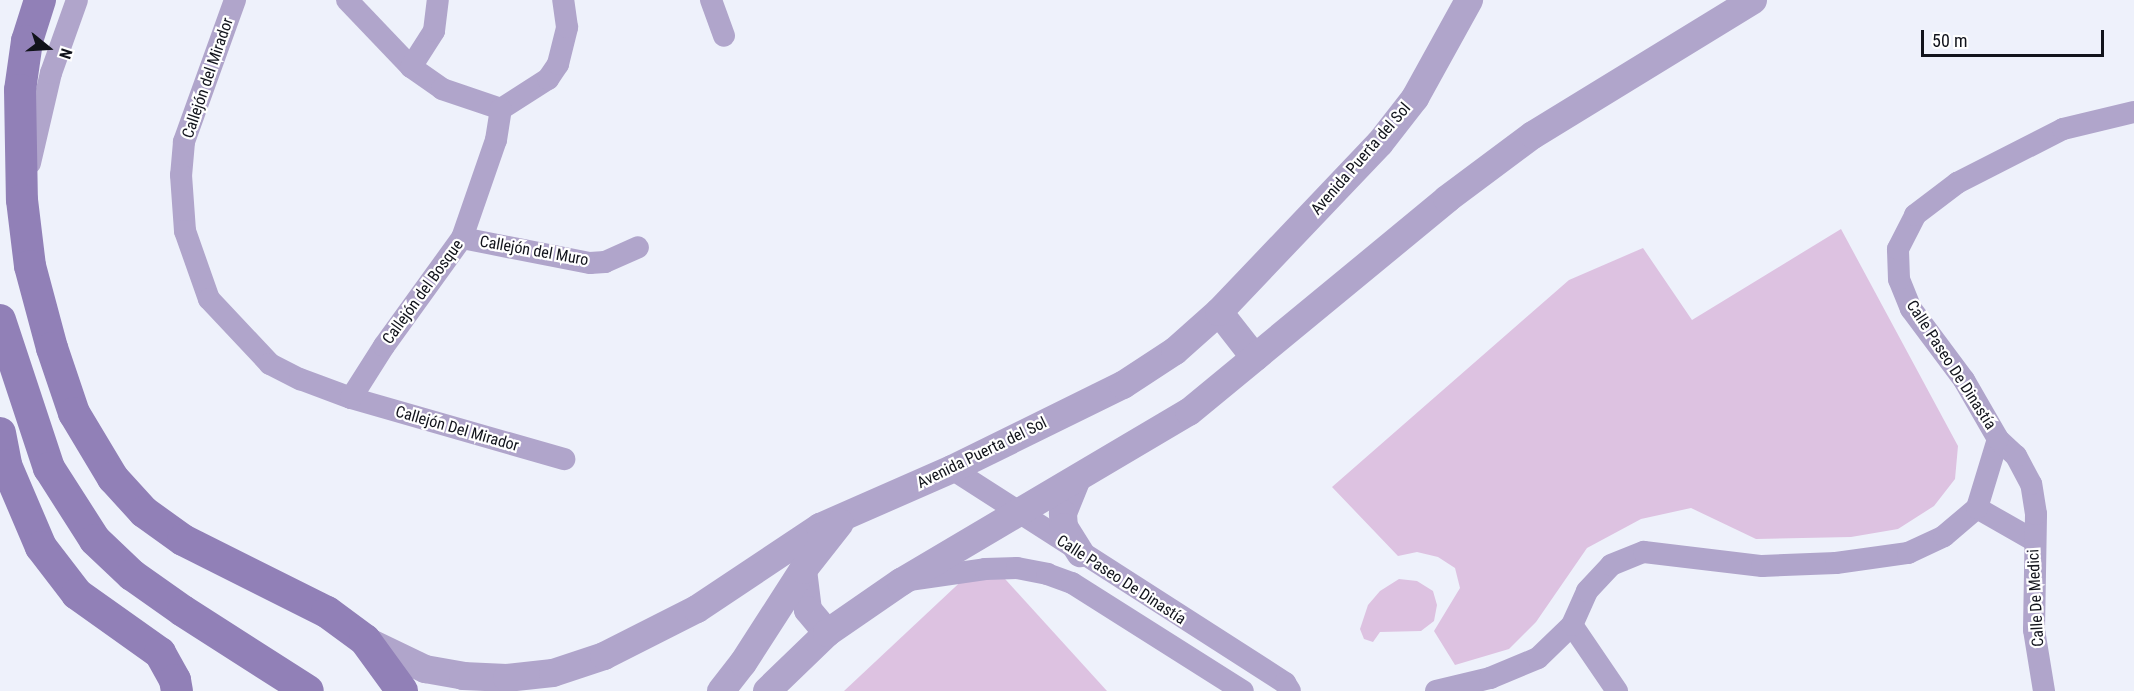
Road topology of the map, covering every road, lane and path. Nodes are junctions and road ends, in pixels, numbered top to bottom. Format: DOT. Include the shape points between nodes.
graph roads {
  1 [pos="40,0"];
  2 [pos="77,0"];
  3 [pos="235,0"];
  4 [pos="346,0"];
  5 [pos="438,0"];
  6 [pos="563,0"];
  7 [pos="711,0"];
  8 [pos="1469,0"];
  9 [pos="1753,0"];
  10 [pos="724,36"];
  11 [pos="411,67"];
  12 [pos="501,109"];
  13 [pos="2134,112"];
  14 [pos="22,200"];
  15 [pos="462,238"];
  16 [pos="638,248"];
  17 [pos="1219,312"];
  18 [pos="0,320"];
  19 [pos="1255,358"];
  20 [pos="351,398"];
  21 [pos="0,433"];
  22 [pos="1998,439"];
  23 [pos="564,459"];
  24 [pos="952,469"];
  25 [pos="1076,481"];
  26 [pos="1977,508"];
  27 [pos="1020,514"];
  28 [pos="845,517"];
  29 [pos="2033,540"];
  30 [pos="1080,553"];
  31 [pos="802,570"];
  32 [pos="901,582"];
  33 [pos="1572,625"];
  34 [pos="826,633"];
  35 [pos="365,640"];
  36 [pos="399,686"];
  37 [pos="177,691"];
  38 [pos="308,691"];
  39 [pos="721,691"];
  40 [pos="767,691"];
  41 [pos="1243,691"];
  42 [pos="1290,691"];
  43 [pos="1436,691"];
  44 [pos="1617,691"];
  45 [pos="2044,691"];
  1 -- 14 [label="main road" via="27,41 21,90"];
  2 -- 14 [label="street" via="51,73"];
  3 -- 20 [label="street, Callejón del Mirador" via="184,142 181,176 185,231 209,299 229,324 270,364"];
  4 -- 11 [label="street"];
  5 -- 11 [label="street" via="434,31"];
  6 -- 12 [label="street" via="567,27 558,64 548,79"];
  7 -- 10 [label="street"];
  8 -- 17 [label="street, Avenida Puerta del Sol" via="1415,98 1380,143"];
  9 -- 19 [label="street" via="1533,135 1447,199"];
  11 -- 12 [label="street" via="442,89"];
  12 -- 15 [label="street, Callejón del Bosque" via="496,140"];
  13 -- 22 [label="street, Calle Paseo De Dinastía" via="2063,129 1958,183 1915,215 1898,249 1899,279 1911,309 1964,380"];
  14 -- 35 [label="main road" via="30,266 52,348 74,412 113,478 144,512 183,540 327,612"];
  15 -- 16 [label="street, Callejón del Muro" via="590,263 605,262"];
  15 -- 20 [label="street, Callejón del Bosque"];
  17 -- 19 [label="street"];
  17 -- 24 [label="street, Avenida Puerta del Sol" via="1175,351 1123,385"];
  18 -- 38 [label="main road" via="50,468 95,540 132,575"];
  19 -- 25 [label="street" via="1189,412"];
  20 -- 23 [label="street, Callejón Del Mirador"];
  21 -- 37 [label="main road" via="6,465 41,547 77,594 160,653"];
  22 -- 26 [label="street, Calle Paseo De Dinastía"];
  22 -- 29 [label="street, Calle De Medici" via="2016,456 2031,484 2036,514"];
  24 -- 27 [label="street, Calle Paseo De Dinastía"];
  24 -- 28 [label="street, Avenida Puerta del Sol"];
  25 -- 27 [label="street"];
  25 -- 30 [label="street" via="1063,514 1064,527"];
  26 -- 29 [label="street, Calle De Medici"];
  26 -- 33 [label="street" via="1944,537 1908,552 1836,563 1762,566 1644,552 1611,565 1587,591"];
  27 -- 30 [label="street, Calle Paseo De Dinastía"];
  27 -- 32 [label="street"];
  28 -- 31 [label="street"];
  28 -- 35 [label="street, Avenida Puerta del Sol" via="820,527 698,609 604,656 553,673 507,678 434,671"];
  29 -- 45 [label="street, Calle De Medici" via="2034,630"];
  30 -- 42 [label="street, Calle Paseo De Dinastía" via="1285,683"];
  31 -- 34 [label="street" via="808,610"];
  31 -- 39 [label="street"];
  32 -- 34 [label="street"];
  32 -- 41 [label="street, Calle Paseo De Dinastía" via="986,569 1017,568 1047,573 1080,588"];
  33 -- 43 [label="street" via="1538,658 1490,678"];
  33 -- 44 [label="street"];
  34 -- 40 [label="street"];
  35 -- 36 [label="main road"];
}
